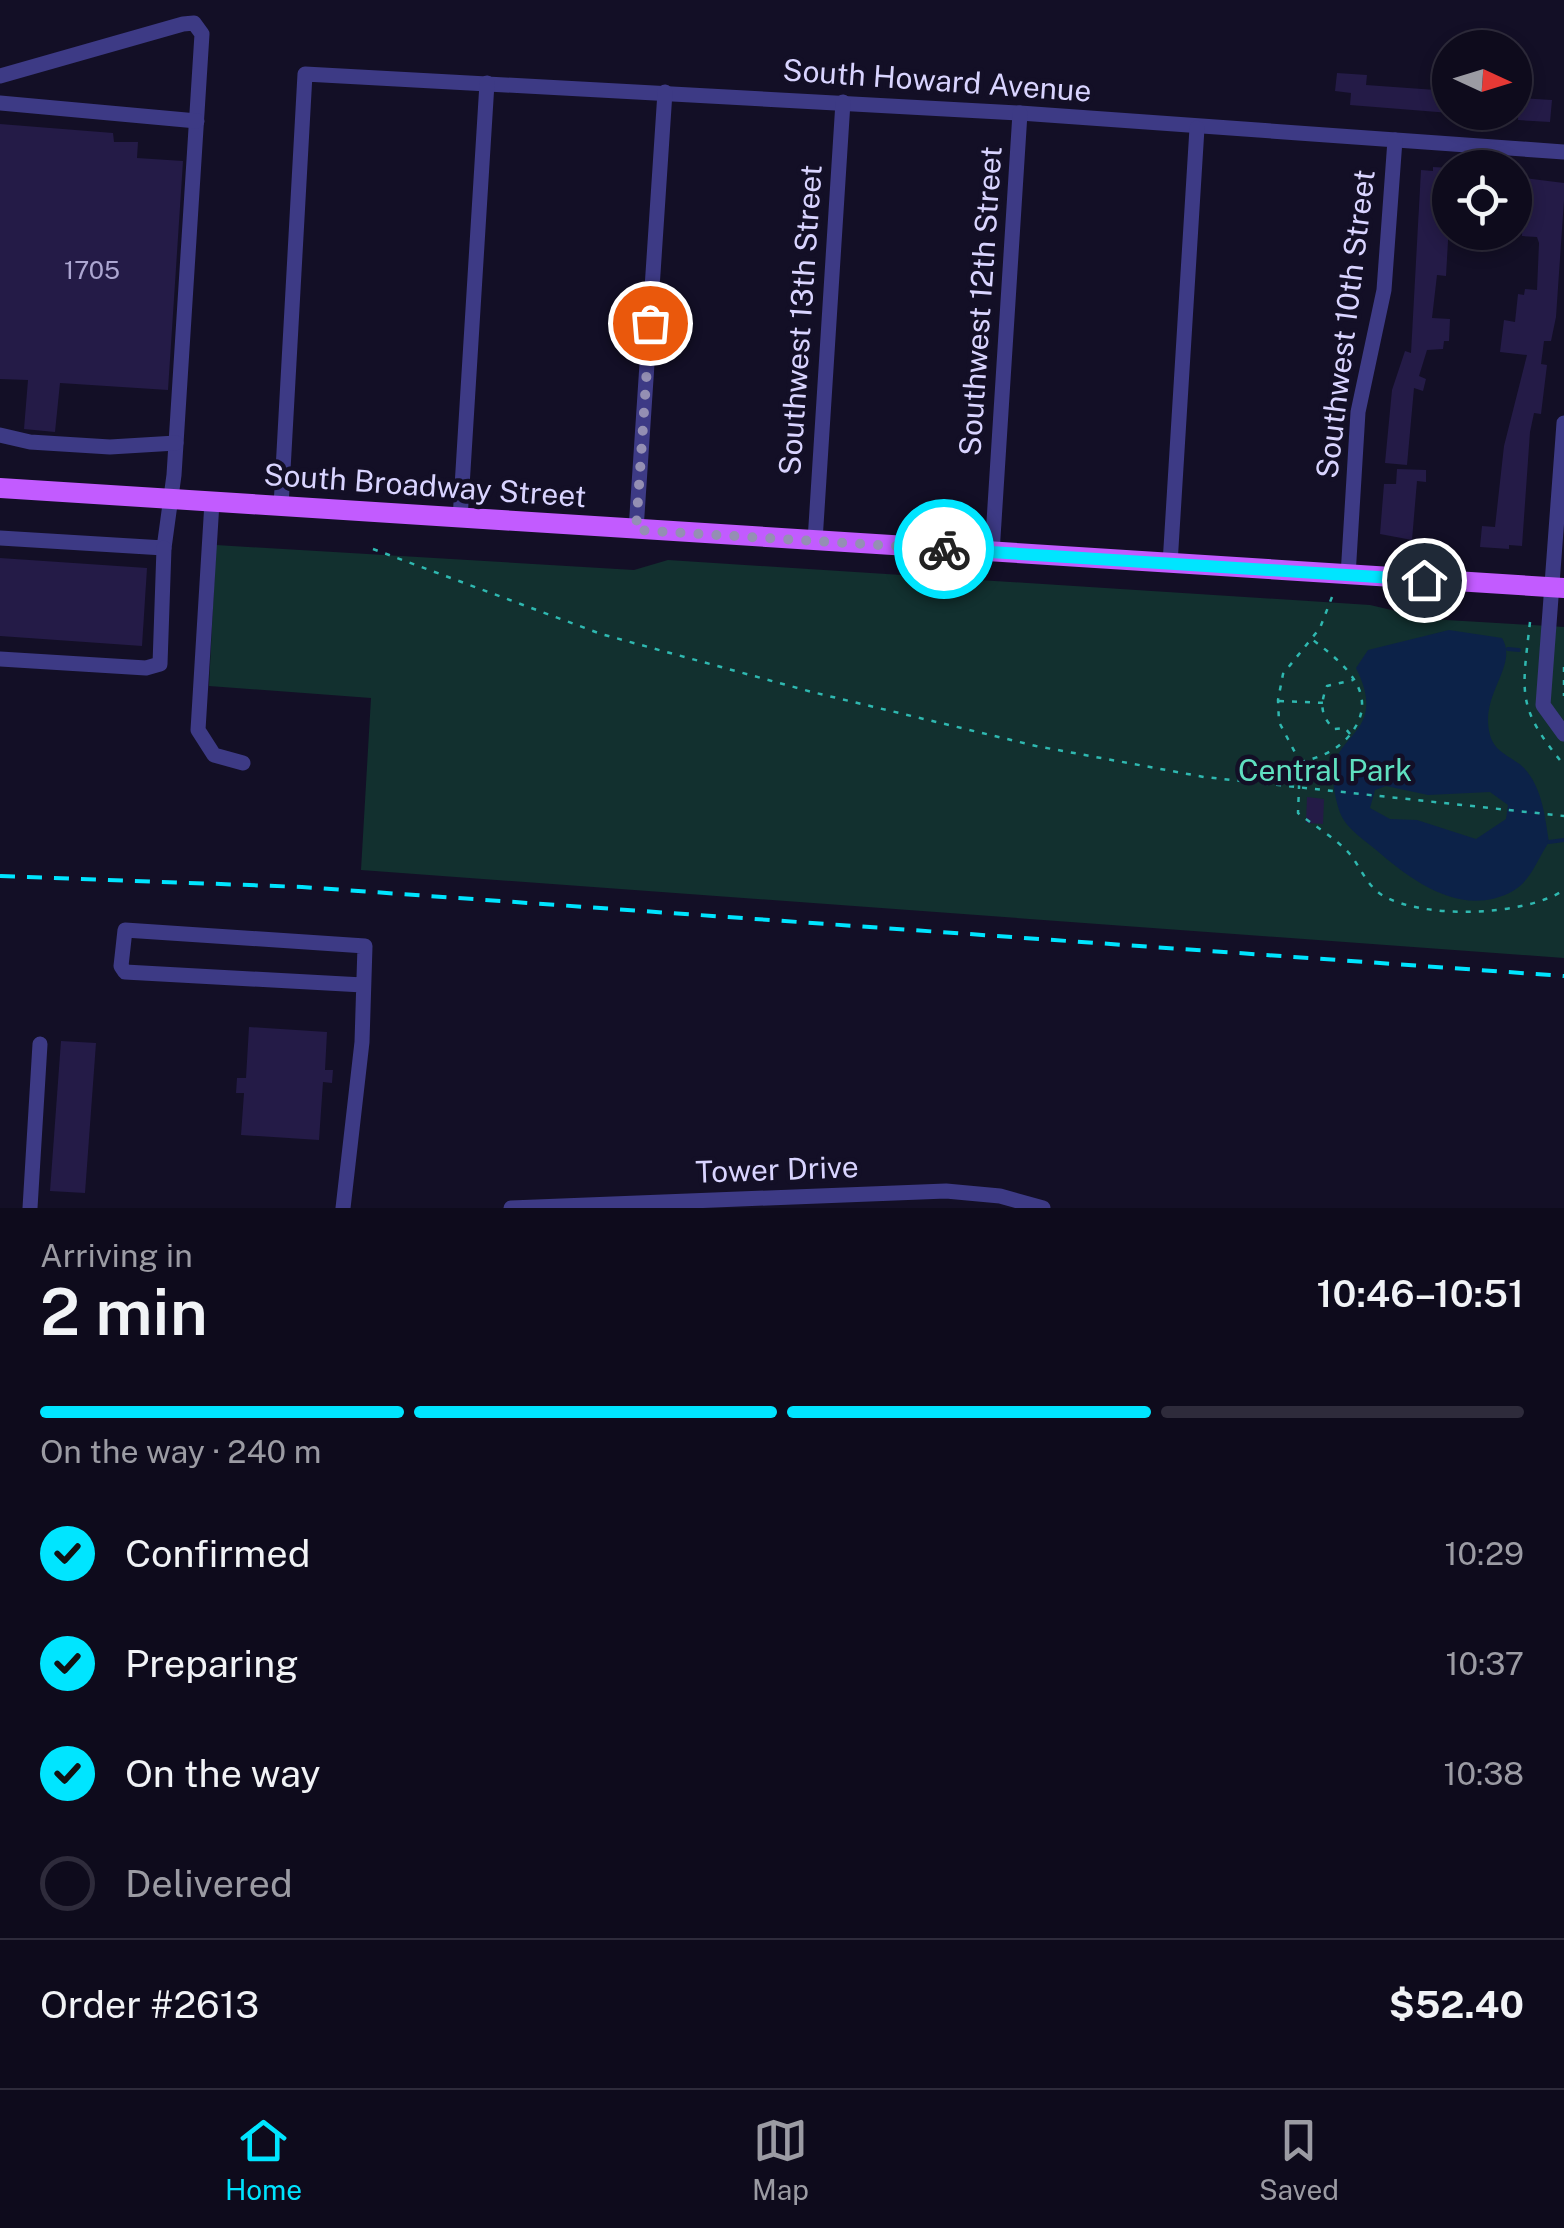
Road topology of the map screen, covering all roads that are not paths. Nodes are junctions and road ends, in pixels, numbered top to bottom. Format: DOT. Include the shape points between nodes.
graph roads {
  1 [pos="0,76"];
  2 [pos="487,83"];
  3 [pos="664,92"];
  4 [pos="843,102"];
  5 [pos="0,104"];
  6 [pos="1020,112"];
  7 [pos="197,121"];
  8 [pos="1197,128"];
  9 [pos="1395,140"];
  10 [pos="1564,152"];
  11 [pos="1564,423"];
  12 [pos="0,435"];
  13 [pos="176,444"];
  14 [pos="0,488"];
  15 [pos="168,499"];
  16 [pos="212,502"];
  17 [pos="281,506"];
  18 [pos="460,518"];
  19 [pos="636,530"];
  20 [pos="0,538"];
  21 [pos="815,541"];
  22 [pos="164,548"];
  23 [pos="992,553"];
  24 [pos="1170,564"];
  25 [pos="1348,576"];
  26 [pos="1557,587"];
  27 [pos="0,659"];
  28 [pos="1564,734"];
  29 [pos="243,763"];
  30 [pos="363,985"];
  31 [pos="40,1044"];
  32 [pos="701,1205"];
  33 [pos="30,1208"];
  34 [pos="343,1208"];
  35 [pos="512,1208"];
  36 [pos="1044,1208"];
  1 -- 7 [label="street" via="194,24 202,34"];
  2 -- 3 [label="street, South Howard Avenue"];
  2 -- 17 [label="street, South Howard Avenue" via="305,74"];
  2 -- 18 [label="street"];
  3 -- 4 [label="street, South Howard Avenue"];
  3 -- 19 [label="street"];
  4 -- 6 [label="street, South Howard Avenue"];
  4 -- 21 [label="street, Southwest 13th Street"];
  5 -- 7 [label="street"];
  6 -- 8 [label="street, South Howard Avenue"];
  6 -- 23 [label="street, Southwest 12th Street"];
  7 -- 13 [label="street"];
  8 -- 9 [label="street, South Howard Avenue"];
  8 -- 24 [label="street"];
  9 -- 10 [label="street, South Howard Avenue"];
  9 -- 25 [label="street, Southwest 10th Street" via="1384,290 1358,412"];
  11 -- 26 [label="street"];
  12 -- 13 [label="street" via="110,447"];
  13 -- 15 [label="street"];
  14 -- 15 [label="main road, South Broadway Street"];
  15 -- 16 [label="main road, South Broadway Street"];
  15 -- 22 [label="street"];
  16 -- 17 [label="main road, South Broadway Street"];
  16 -- 29 [label="street" via="198,730 214,755"];
  17 -- 18 [label="main road, South Broadway Street"];
  18 -- 19 [label="main road, South Broadway Street"];
  19 -- 21 [label="main road, South Broadway Street"];
  20 -- 22 [label="street"];
  21 -- 23 [label="main road, South Broadway Street"];
  22 -- 27 [label="street" via="160,664"];
  23 -- 24 [label="main road, South Broadway Street"];
  24 -- 25 [label="main road, South Broadway Street"];
  25 -- 26 [label="main road, South Broadway Street"];
  26 -- 28 [label="street" via="1543,705"];
  30 -- 30 [label="street" via="365,946 355,944 126,930 123,938 125,972"];
  30 -- 34 [label="street"];
  31 -- 33 [label="street"];
  32 -- 35 [label="street, Tower Drive"];
  32 -- 36 [label="street, Tower Drive" via="973,1191"];
}
